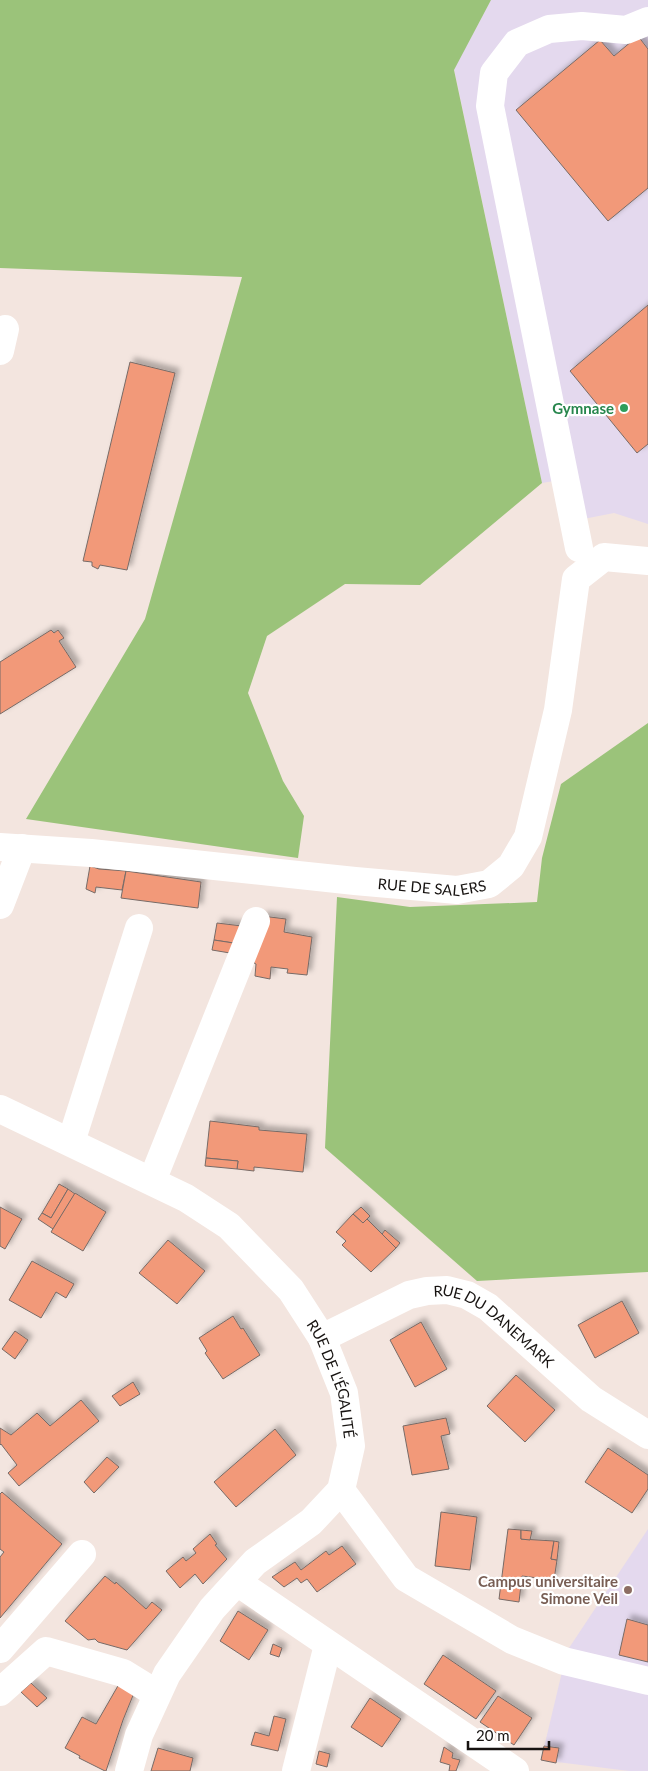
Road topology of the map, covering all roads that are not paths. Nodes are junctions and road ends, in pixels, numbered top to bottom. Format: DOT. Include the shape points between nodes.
graph roads {
  1 [pos="648,21"];
  2 [pos="578,548"];
  3 [pos="648,561"];
  4 [pos="11,847"];
  5 [pos="0,905"];
  6 [pos="256,921"];
  7 [pos="139,928"];
  8 [pos="0,1109"];
  9 [pos="71,1142"];
  10 [pos="152,1181"];
  11 [pos="322,1338"];
  12 [pos="648,1435"];
  13 [pos="341,1490"];
  14 [pos="82,1554"];
  15 [pos="237,1582"];
  16 [pos="328,1645"];
  17 [pos="0,1649"];
  18 [pos="648,1681"];
  19 [pos="0,1692"];
  20 [pos="157,1694"];
  21 [pos="129,1771"];
  22 [pos="296,1771"];
  23 [pos="515,1771"];
  1 -- 2 [label="street" via="626,30 582,26 549,29 516,43 494,73 490,106"];
  3 -- 4 [label="street, RUE DE SALERS" via="604,557 576,579 558,710 528,837 511,866 489,884 456,890"];
  4 -- 5 [label="street"];
  6 -- 10 [label="street"];
  7 -- 9 [label="street"];
  8 -- 9 [label="street, RUE DE L'ÉGALITÉ"];
  9 -- 10 [label="street, RUE DE L'ÉGALITÉ"];
  10 -- 11 [label="street, RUE DE L'ÉGALITÉ" via="229,1226 291,1290"];
  11 -- 12 [label="street, RUE DU DANEMARK" via="409,1295 447,1290 467,1295 488,1307 591,1399"];
  11 -- 13 [label="street, RUE DE L'ÉGALITÉ" via="344,1393 351,1446"];
  13 -- 15 [label="street" via="311,1522 255,1562"];
  13 -- 18 [label="street" via="406,1578 512,1640 564,1661"];
  14 -- 17 [label="street"];
  15 -- 16 [label="street"];
  15 -- 20 [label="street" via="212,1609"];
  16 -- 22 [label="street"];
  16 -- 23 [label="street"];
  19 -- 20 [label="street" via="46,1651 123,1672"];
  20 -- 21 [label="street" via="139,1735"];
}
